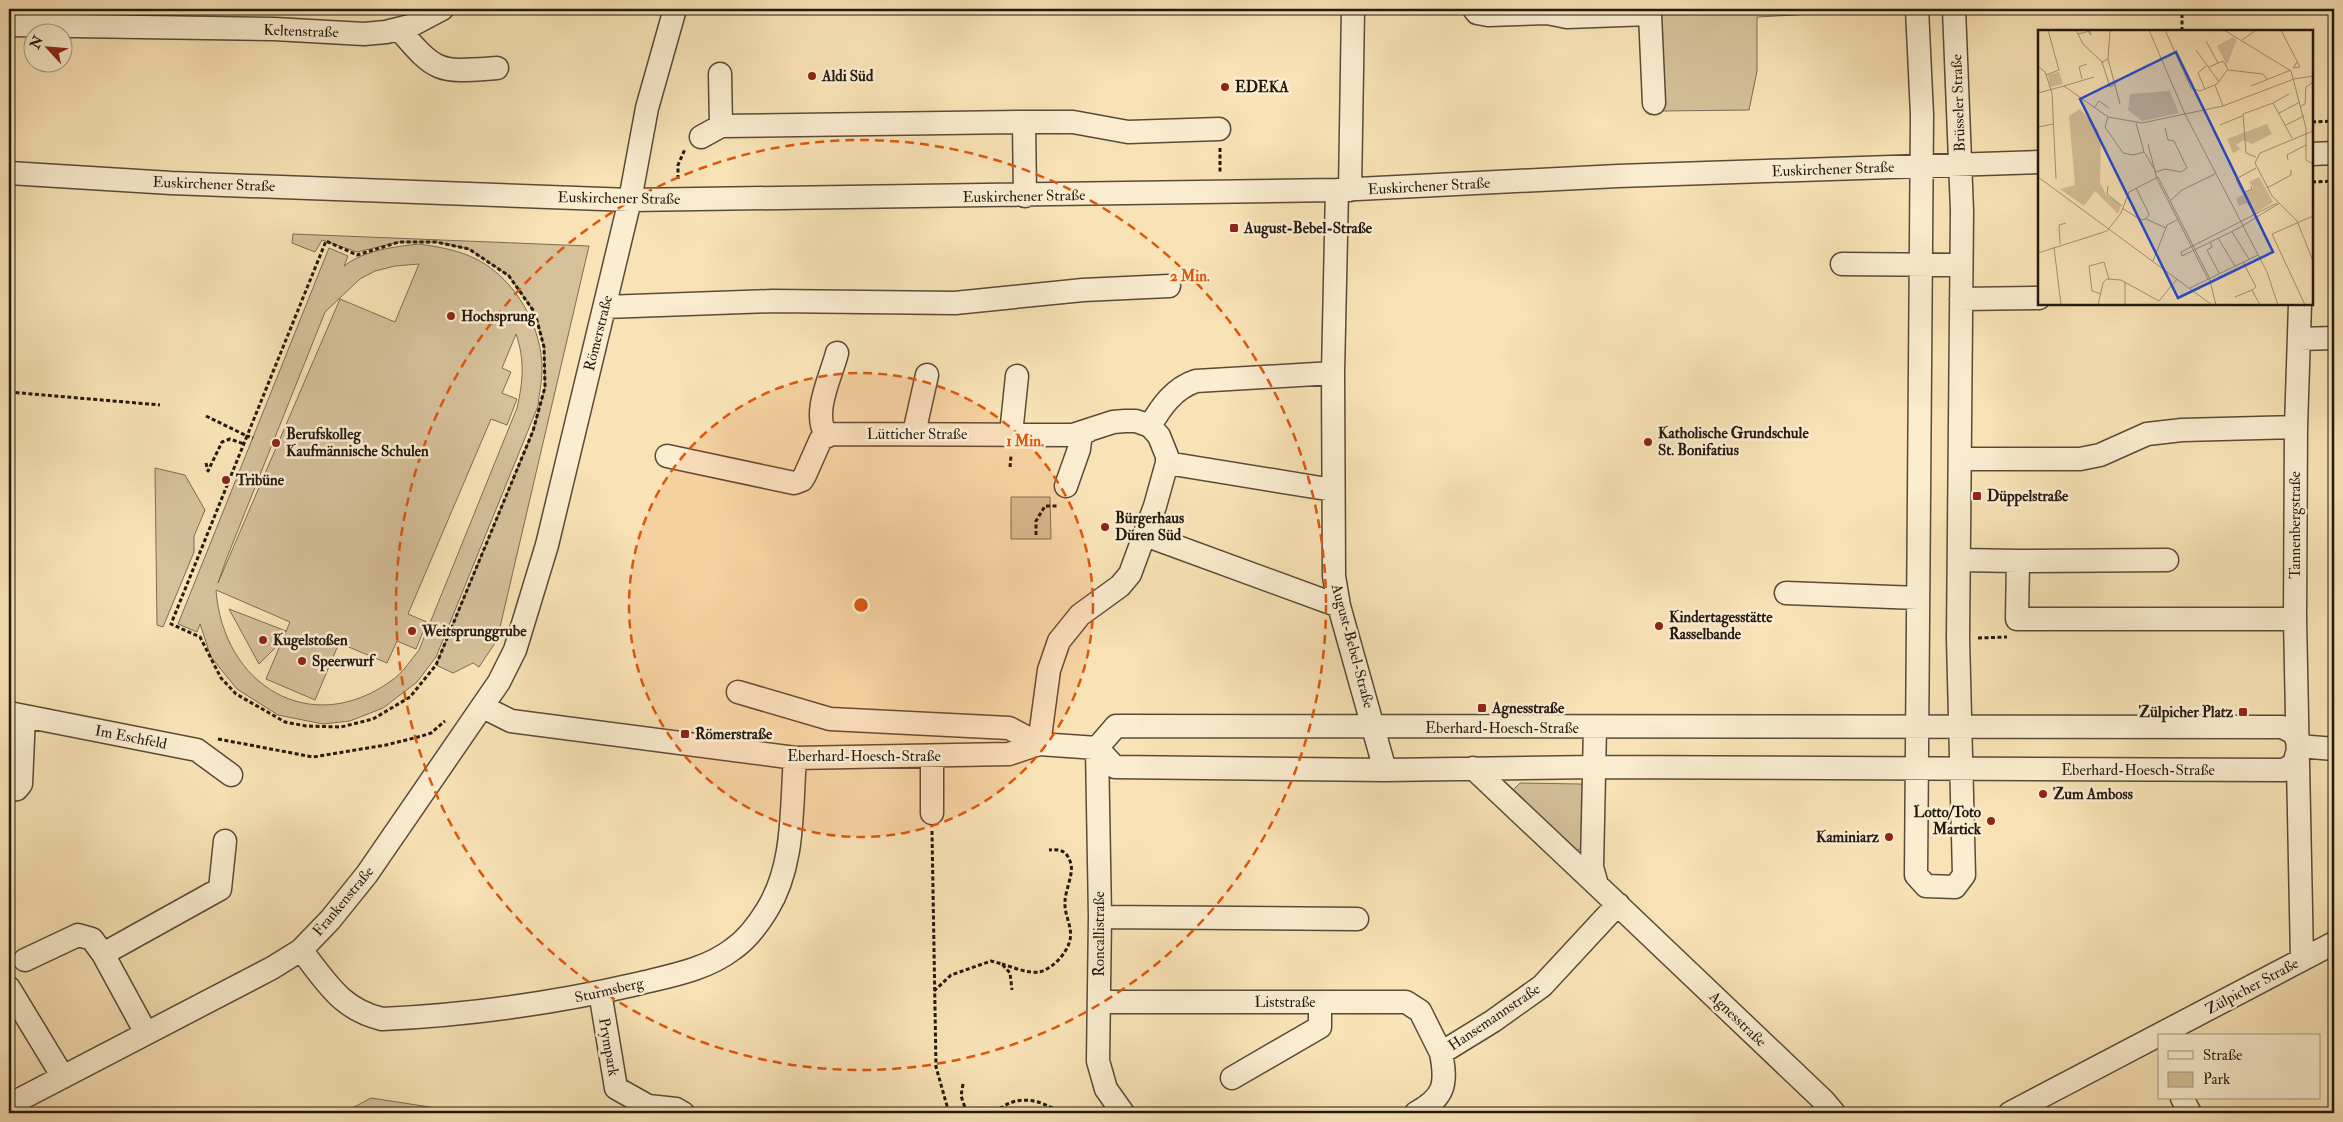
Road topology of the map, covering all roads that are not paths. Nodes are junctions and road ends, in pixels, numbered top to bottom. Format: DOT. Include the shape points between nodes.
graph roads {
  1 [pos="442,9"];
  2 [pos="675,9"];
  3 [pos="1353,9"];
  4 [pos="1474,9"];
  5 [pos="1917,9"];
  6 [pos="1954,9"];
  7 [pos="1650,11"];
  8 [pos="35,18"];
  9 [pos="155,19"];
  10 [pos="9,25"];
  11 [pos="399,28"];
  12 [pos="497,68"];
  13 [pos="720,74"];
  14 [pos="1654,102"];
  15 [pos="1024,122"];
  16 [pos="1219,129"];
  17 [pos="2334,153"];
  18 [pos="2313,154"];
  19 [pos="2038,162"];
  20 [pos="1960,164"];
  21 [pos="1921,166"];
  22 [pos="9,173"];
  23 [pos="1343,190"];
  24 [pos="1025,196"];
  25 [pos="630,200"];
  26 [pos="1842,264"];
  27 [pos="1920,264"];
  28 [pos="1961,265"];
  29 [pos="1169,286"];
  30 [pos="2038,298"];
  31 [pos="1961,299"];
  32 [pos="2300,305"];
  33 [pos="604,307"];
  34 [pos="2334,338"];
  35 [pos="2300,339"];
  36 [pos="837,354"];
  37 [pos="1333,373"];
  38 [pos="927,375"];
  39 [pos="1017,376"];
  40 [pos="1150,426"];
  41 [pos="2296,428"];
  42 [pos="1088,432"];
  43 [pos="914,433"];
  44 [pos="1011,434"];
  45 [pos="826,435"];
  46 [pos="667,456"];
  47 [pos="1961,459"];
  48 [pos="1167,464"];
  49 [pos="1066,486"];
  50 [pos="1333,490"];
  51 [pos="1144,535"];
  52 [pos="1959,560"];
  53 [pos="2167,560"];
  54 [pos="2018,561"];
  55 [pos="1786,593"];
  56 [pos="1918,598"];
  57 [pos="1339,606"];
  58 [pos="2295,618"];
  59 [pos="738,692"];
  60 [pos="483,707"];
  61 [pos="16,715"];
  62 [pos="1595,727"];
  63 [pos="1917,727"];
  64 [pos="1959,727"];
  65 [pos="1375,728"];
  66 [pos="1039,744"];
  67 [pos="2299,746"];
  68 [pos="1097,748"];
  69 [pos="2334,749"];
  70 [pos="932,757"];
  71 [pos="795,758"];
  72 [pos="1594,766"];
  73 [pos="1472,768"];
  74 [pos="1917,769"];
  75 [pos="1962,769"];
  76 [pos="1385,770"];
  77 [pos="231,775"];
  78 [pos="9,790"];
  79 [pos="932,813"];
  80 [pos="225,841"];
  81 [pos="1597,885"];
  82 [pos="1618,904"];
  83 [pos="1100,917"];
  84 [pos="1357,919"];
  85 [pos="2334,943"];
  86 [pos="301,950"];
  87 [pos="103,954"];
  88 [pos="2302,959"];
  89 [pos="25,960"];
  90 [pos="9,988"];
  91 [pos="600,992"];
  92 [pos="1099,1002"];
  93 [pos="1320,1002"];
  94 [pos="146,1033"];
  95 [pos="2177,1034"];
  96 [pos="2155,1047"];
  97 [pos="1441,1053"];
  98 [pos="63,1077"];
  99 [pos="1232,1078"];
  100 [pos="2183,1100"];
  101 [pos="9,1105"];
  102 [pos="683,1113"];
  103 [pos="1123,1113"];
  104 [pos="1416,1113"];
  105 [pos="1834,1113"];
  106 [pos="2010,1113"];
  107 [pos="2190,1113"];
  1 -- 11 [label="street, Keltenstraße" via="410,26"];
  2 -- 25 [label="street, Römerstraße" via="647,108"];
  3 -- 23 [label="street, August-Bebel-Straße"];
  4 -- 7 [label="street" via="1488,15 1547,13 1567,17"];
  5 -- 21 [label="street"];
  6 -- 20 [label="street, Brüsseler Straße"];
  7 -- 14 [label="street"];
  8 -- 9 [label="street, Keltenstraße"];
  8 -- 10 [label="street, Keltenstraße"];
  9 -- 11 [label="street, Keltenstraße" via="364,34"];
  11 -- 12 [label="street" via="419,53 434,65 452,71"];
  13 -- 15 [label="street" via="711,132"];
  15 -- 16 [label="street" via="1073,122 1128,132"];
  15 -- 24 [label="street"];
  17 -- 18 [label="street"];
  19 -- 20 [label="street, Euskirchener Straße"];
  20 -- 21 [label="street, Euskirchener Straße"];
  20 -- 28 [label="street, Brüsseler Straße"];
  21 -- 23 [label="street, Euskirchener Straße" via="1618,176"];
  21 -- 27 [label="street"];
  22 -- 25 [label="street, Euskirchener Straße" via="171,183"];
  23 -- 24 [label="street, Euskirchener Straße"];
  23 -- 37 [label="street, August-Bebel-Straße"];
  24 -- 25 [label="street, Euskirchener Straße"];
  25 -- 33 [label="street, Römerstraße"];
  26 -- 27 [label="street"];
  27 -- 28 [label="street"];
  27 -- 56 [label="street"];
  28 -- 31 [label="street"];
  29 -- 33 [label="street" via="1082,290 955,303 773,301"];
  30 -- 31 [label="street"];
  31 -- 47 [label="street"];
  32 -- 35 [label="street, Tannenbergstraße"];
  33 -- 60 [label="street, Römerstraße" via="548,545 515,650"];
  34 -- 35 [label="street"];
  35 -- 41 [label="street, Tannenbergstraße"];
  36 -- 45 [label="street" via="821,411 820,421"];
  37 -- 40 [label="street" via="1196,381 1174,392"];
  37 -- 50 [label="street, August-Bebel-Straße"];
  38 -- 43 [label="street"];
  39 -- 44 [label="street"];
  40 -- 42 [label="street, Lütticher Straße" via="1136,421 1112,422"];
  40 -- 48 [label="street" via="1164,445"];
  41 -- 47 [label="street" via="2182,430 2146,434 2100,455 2080,459"];
  41 -- 58 [label="street, Tannenbergstraße"];
  42 -- 44 [label="street, Lütticher Straße"];
  42 -- 49 [label="street" via="1081,433"];
  43 -- 44 [label="street, Lütticher Straße"];
  43 -- 45 [label="street, Lütticher Straße"];
  45 -- 46 [label="street" via="821,439 805,476 794,484"];
  47 -- 52 [label="street"];
  48 -- 50 [label="street"];
  48 -- 51 [label="street"];
  50 -- 57 [label="street, August-Bebel-Straße" via="1334,576"];
  51 -- 57 [label="street"];
  51 -- 66 [label="street" via="1130,574 1080,614 1059,640 1049,670"];
  52 -- 54 [label="street"];
  52 -- 64 [label="street"];
  53 -- 54 [label="street"];
  54 -- 58 [label="street" via="2017,619"];
  55 -- 56 [label="street"];
  56 -- 63 [label="street"];
  57 -- 65 [label="street, August-Bebel-Straße"];
  58 -- 67 [label="street, Tannenbergstraße"];
  59 -- 66 [label="street, Eberhard-Hoesch-Straße" via="830,719 1009,728"];
  60 -- 71 [label="street, Eberhard-Hoesch-Straße" via="511,721"];
  60 -- 86 [label="street, Frankenstraße" via="367,874"];
  61 -- 77 [label="street, Im Eschfeld" via="196,750"];
  61 -- 78 [label="street, Im Eschfeld" via="21,784 18,789"];
  62 -- 63 [label="street, Eberhard-Hoesch-Straße"];
  62 -- 65 [label="street, Eberhard-Hoesch-Straße"];
  62 -- 72 [label="street"];
  63 -- 64 [label="street, Eberhard-Hoesch-Straße"];
  63 -- 74 [label="street"];
  64 -- 67 [label="street, Eberhard-Hoesch-Straße" via="2282,728 2294,733"];
  64 -- 75 [label="street"];
  65 -- 68 [label="street, Eberhard-Hoesch-Straße" via="1116,726"];
  65 -- 76 [label="street, August-Bebel-Straße"];
  66 -- 68 [label="street, Eberhard-Hoesch-Straße"];
  66 -- 70 [label="street, Eberhard-Hoesch-Straße" via="1009,754"];
  67 -- 69 [label="street"];
  67 -- 75 [label="street, Eberhard-Hoesch-Straße" via="2294,764 2284,770"];
  67 -- 88 [label="street"];
  68 -- 76 [label="street, Eberhard-Hoesch-Straße" via="1115,767"];
  68 -- 83 [label="street, Roncallistraße"];
  70 -- 71 [label="street, Eberhard-Hoesch-Straße"];
  70 -- 79 [label="street"];
  71 -- 91 [label="street, Sturmsberg" via="789,851 768,909 752,931 733,950 706,964 675,975"];
  72 -- 73 [label="street, Eberhard-Hoesch-Straße"];
  72 -- 74 [label="street, Eberhard-Hoesch-Straße"];
  72 -- 81 [label="street" via="1592,866"];
  73 -- 76 [label="street, Eberhard-Hoesch-Straße"];
  73 -- 81 [label="street, Agnesstraße"];
  74 -- 75 [label="street, Eberhard-Hoesch-Straße"];
  74 -- 75 [label="street" via="1916,875 1926,886 1954,887 1964,875"];
  80 -- 87 [label="street" via="220,889"];
  81 -- 82 [label="street, Agnesstraße"];
  82 -- 97 [label="street, Hansemannstraße" via="1542,986 1493,1022"];
  82 -- 105 [label="street, Agnesstraße"];
  83 -- 84 [label="street"];
  83 -- 92 [label="street, Roncallistraße"];
  85 -- 88 [label="street, Zülpicher Straße"];
  86 -- 91 [label="street, Sturmsberg" via="350,1007 382,1019 568,1000"];
  86 -- 94 [label="street, Frankenstraße"];
  87 -- 89 [label="street" via="92,939 78,935"];
  87 -- 94 [label="street"];
  88 -- 95 [label="street, Zülpicher Straße"];
  90 -- 98 [label="street"];
  91 -- 102 [label="street, Prympark" via="616,1088 648,1106 676,1109"];
  92 -- 93 [label="street, Liststraße"];
  92 -- 103 [label="street, Roncallistraße" via="1098,1061 1106,1089"];
  93 -- 97 [label="street, Liststraße" via="1406,1002 1420,1011"];
  93 -- 99 [label="street" via="1320,1027"];
  94 -- 98 [label="street, Frankenstraße"];
  96 -- 106 [label="street, Zülpicher Straße"];
  97 -- 104 [label="street, Hansemannstraße" via="1445,1081 1440,1095"];
  98 -- 101 [label="street, Frankenstraße"];
  100 -- 107 [label="street"];
}
